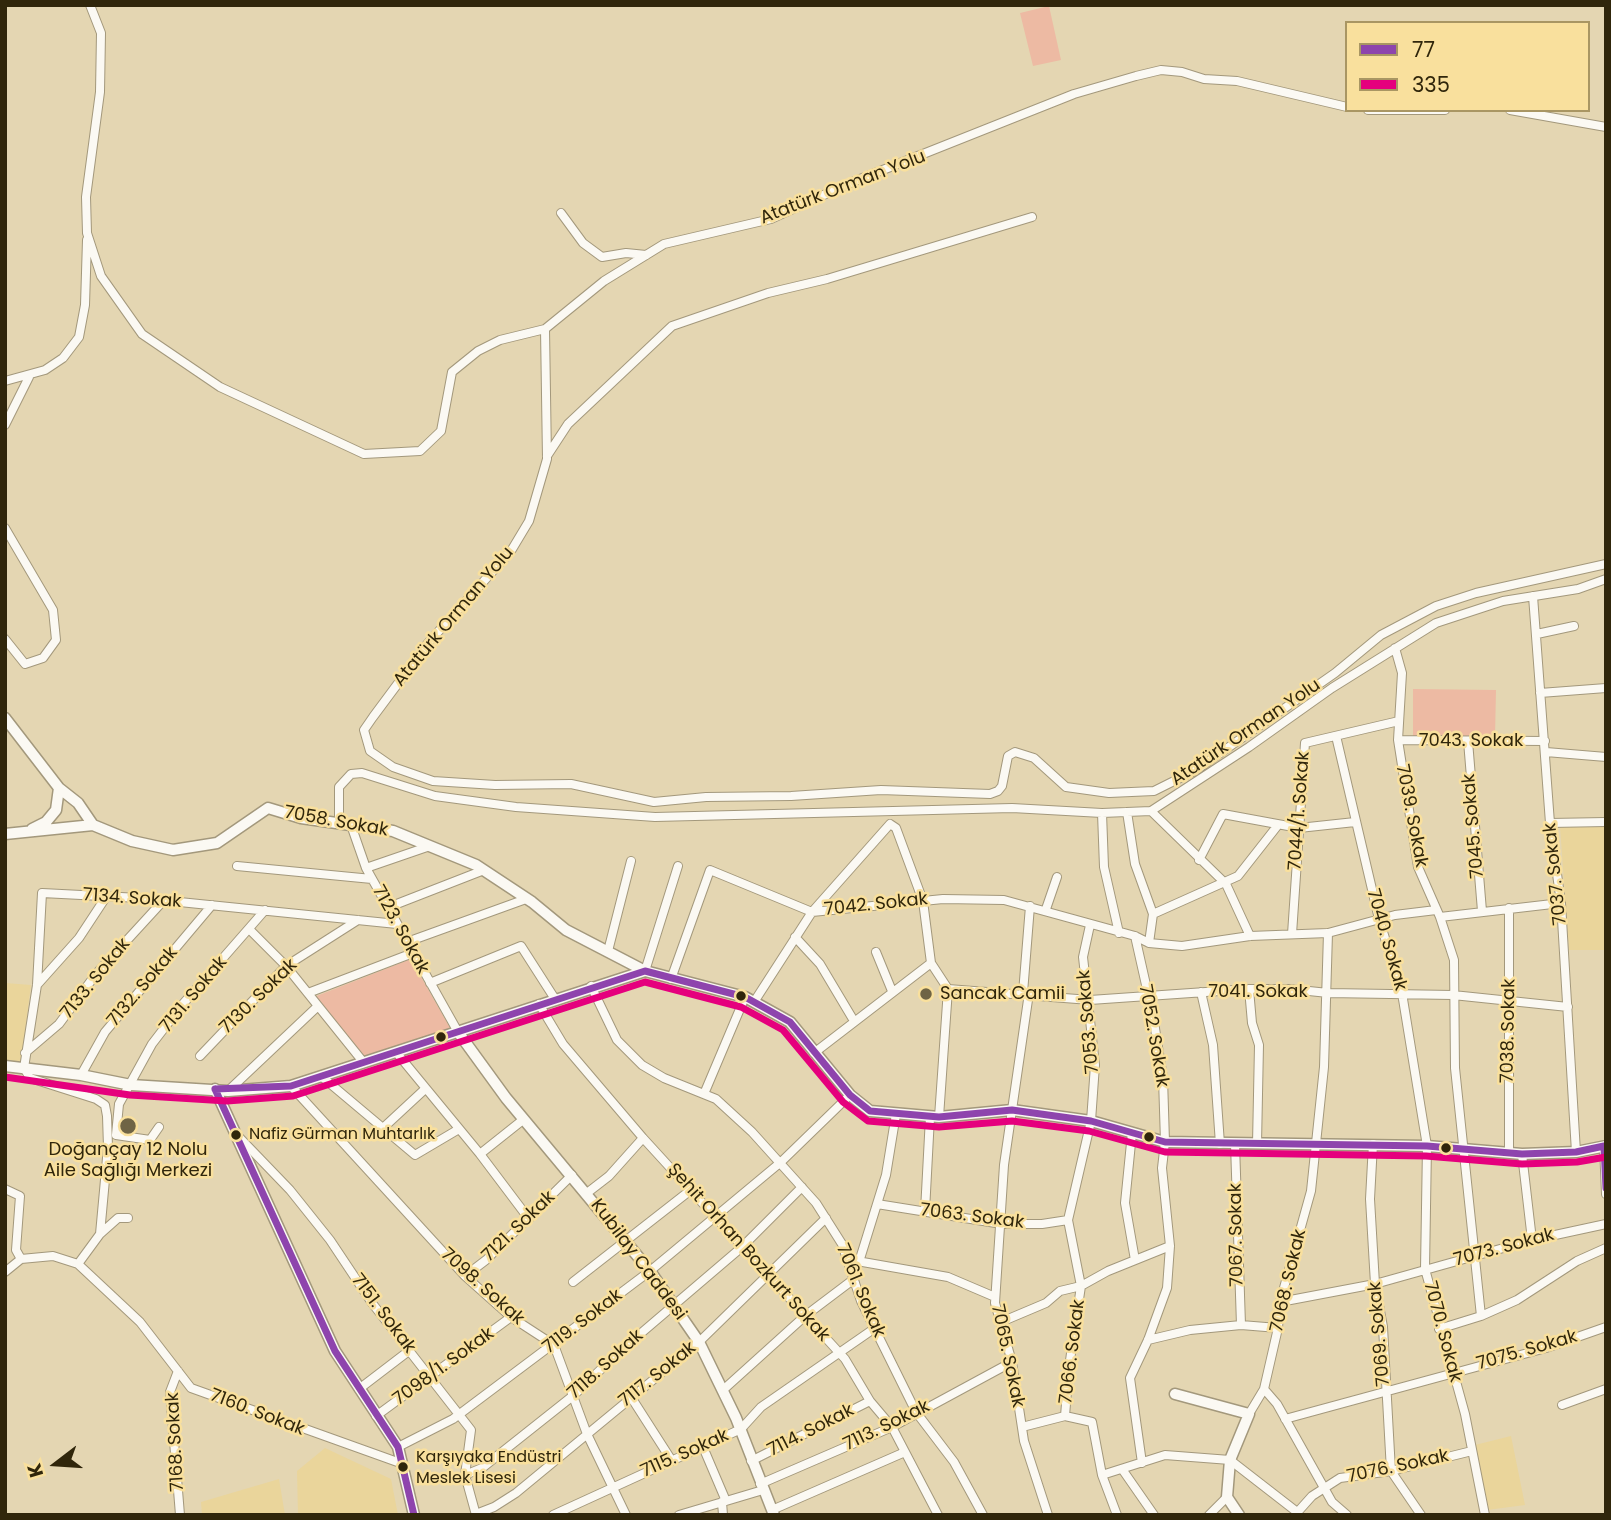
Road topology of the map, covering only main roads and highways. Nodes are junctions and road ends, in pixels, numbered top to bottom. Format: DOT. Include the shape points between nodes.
graph roads {
  1 [pos="5,718"];
  2 [pos="59,788"];
  3 [pos="78,803"];
  4 [pos="93,825"];
  5 [pos="52,830"];
  6 [pos="24,832"];
  7 [pos="5,834"];
  8 [pos="645,971"];
  9 [pos="458,1031"];
  10 [pos="5,1066"];
  11 [pos="215,1089"];
  12 [pos="1605,1146"];
  13 [pos="1175,1394"];
  14 [pos="773,1513"];
  15 [pos="414,1515"];
  16 [pos="1239,1515"];
  1 -- 2 [label="main road"];
  2 -- 3 [label="main road"];
  2 -- 6 [label="main road" via="51,817"];
  3 -- 4 [label="main road"];
  3 -- 5 [label="main road" via="76,819"];
  4 -- 5 [label="main road, 7058. Sokak"];
  4 -- 8 [label="main road, 7058. Sokak" via="132,841 173,850 217,843 268,808 300,818 393,831 484,870 566,930"];
  5 -- 6 [label="main road, 7058. Sokak"];
  6 -- 7 [label="main road, 7058. Sokak"];
  8 -- 9 [label="main road"];
  8 -- 12 [label="main road, 7058. Sokak" via="749,1000 790,1022 850,1095 870,1111 934,1117 1012,1110 1091,1121 1166,1142 1465,1147 1522,1154"];
  9 -- 11 [label="main road" via="290,1086"];
  9 -- 14 [label="main road, Kubilay Caddesi" via="650,1271 699,1342 741,1429"];
  10 -- 11 [label="main road" via="131,1085"];
  11 -- 15 [label="main road" via="335,1351 398,1447"];
  13 -- 16 [label="main road" via="1249,1413 1230,1460 1227,1497"];
}
